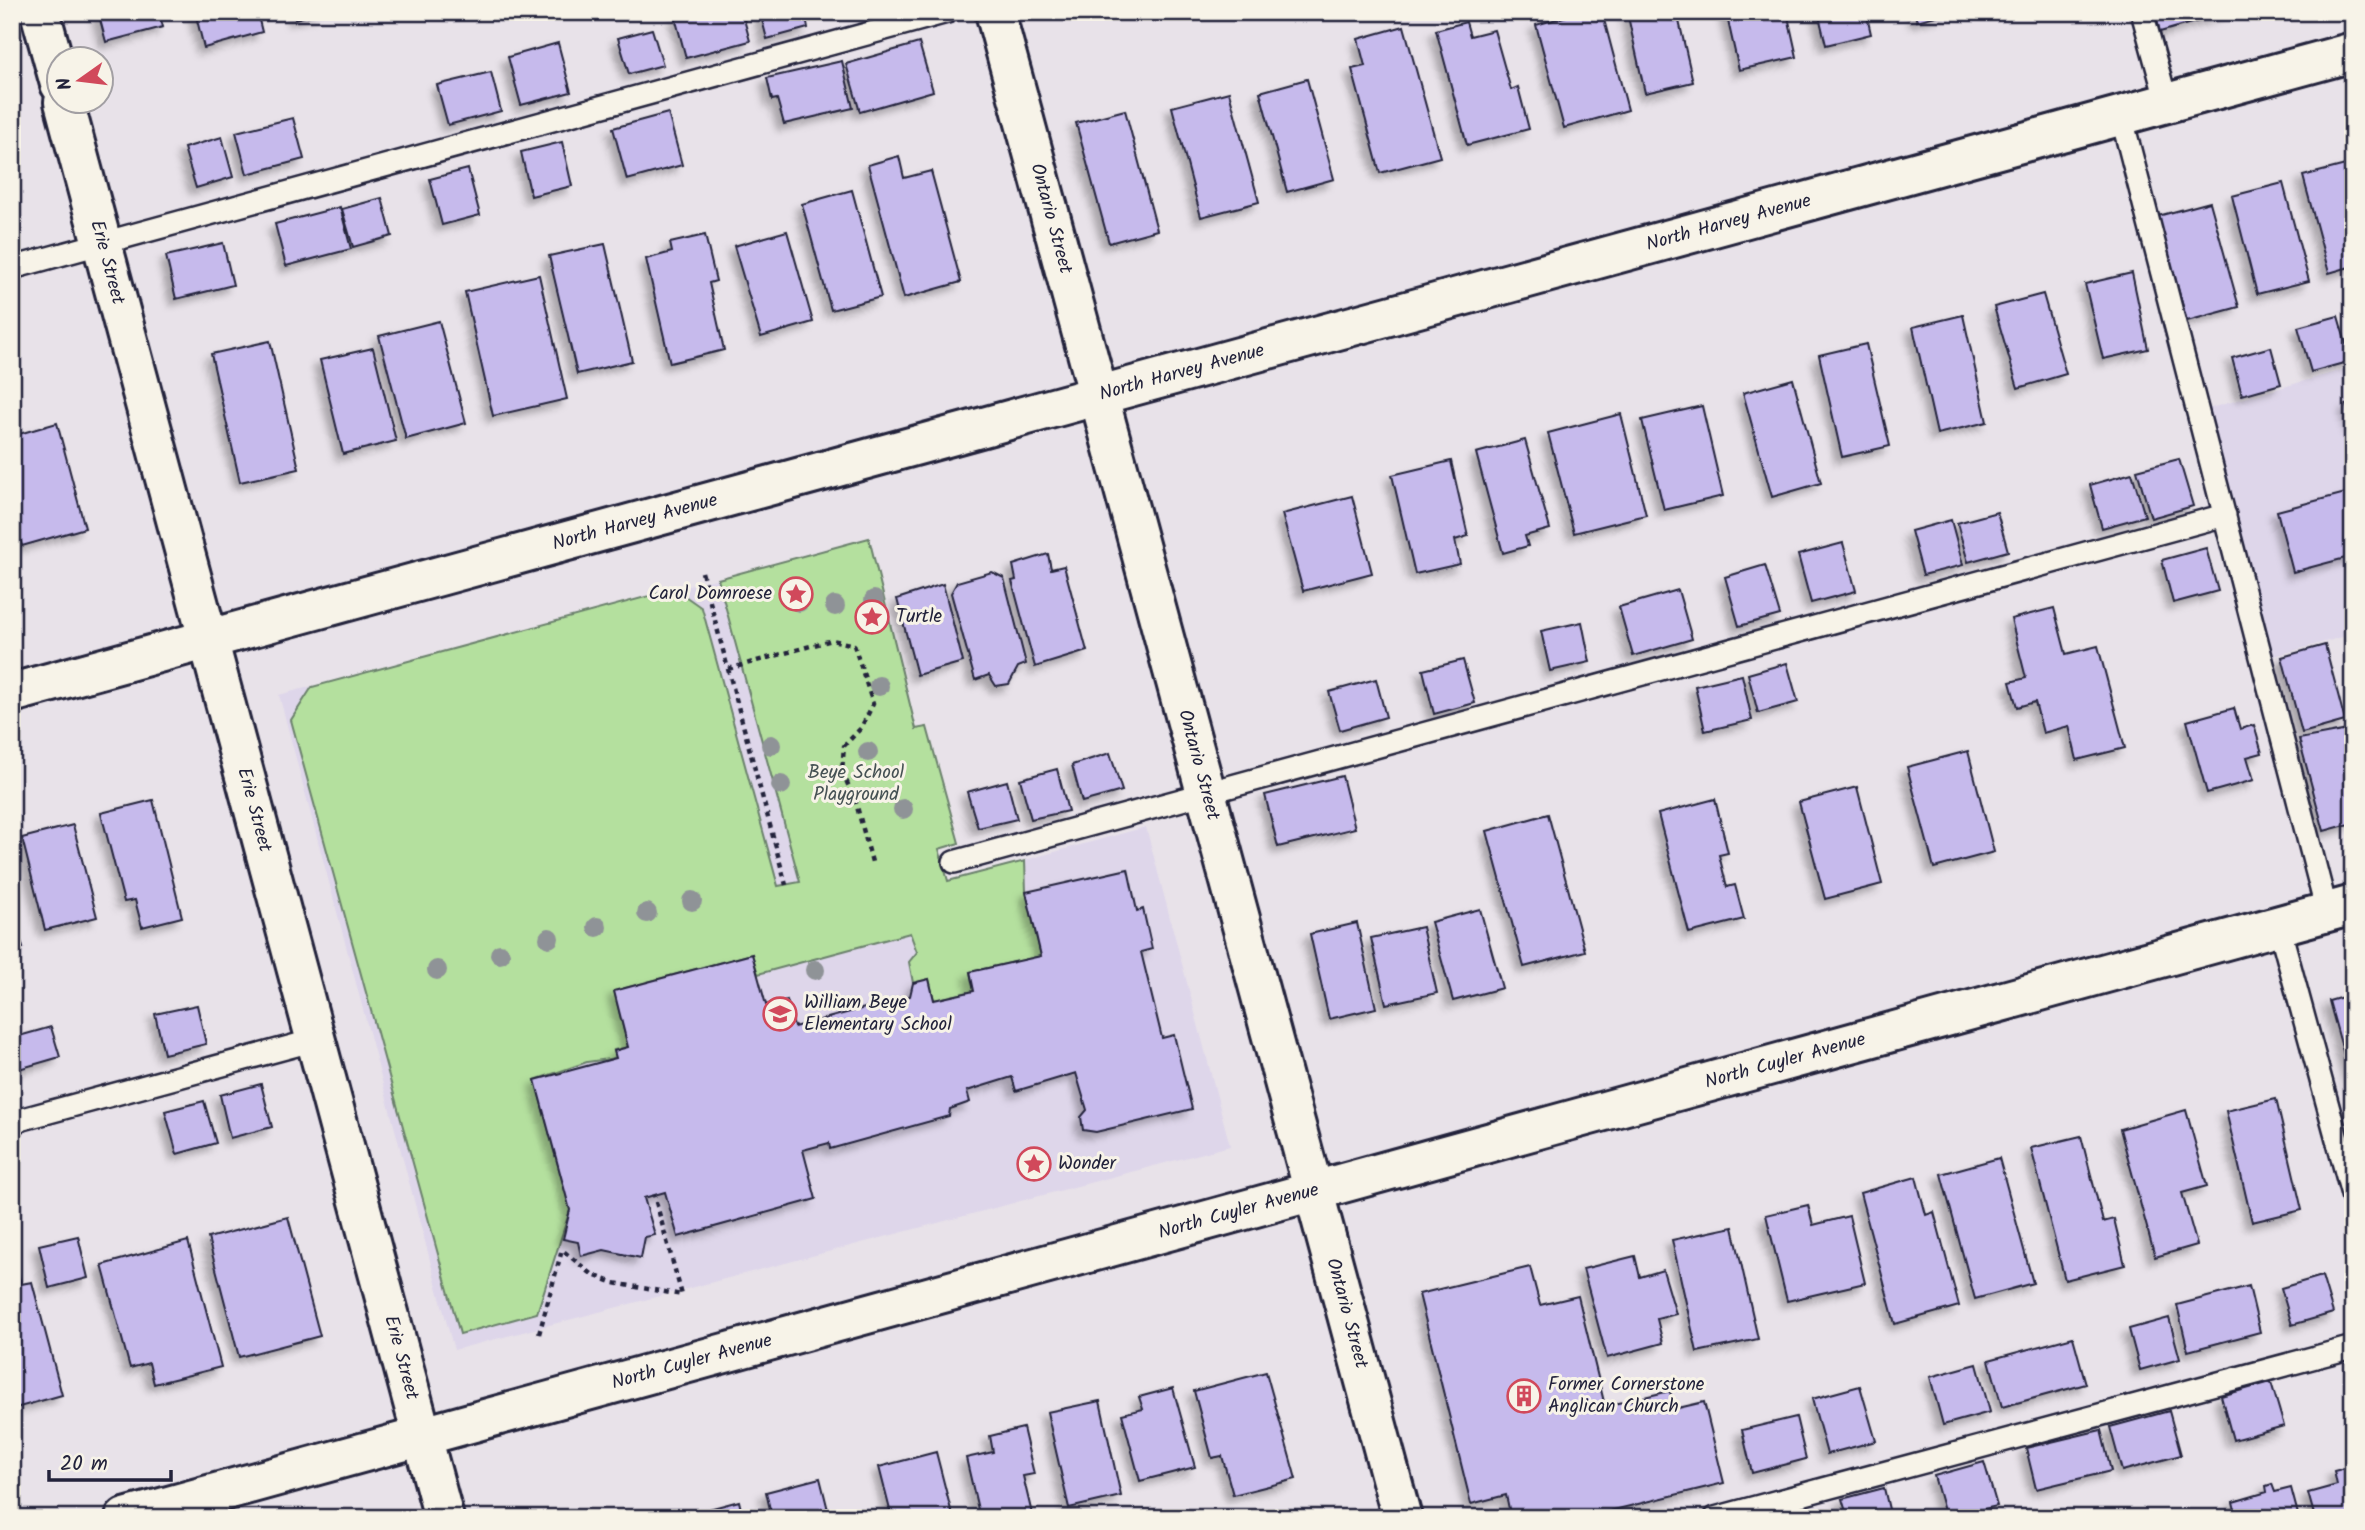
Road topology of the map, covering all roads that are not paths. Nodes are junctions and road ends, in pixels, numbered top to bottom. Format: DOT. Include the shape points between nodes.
graph roads {
  1 [pos="40,12"];
  2 [pos="947,12"];
  3 [pos="995,12"];
  4 [pos="2142,12"];
  5 [pos="49,46"];
  6 [pos="2353,52"];
  7 [pos="2167,103"];
  8 [pos="2122,115"];
  9 [pos="68,116"];
  10 [pos="102,243"];
  11 [pos="12,268"];
  12 [pos="1098,394"];
  13 [pos="2225,515"];
  14 [pos="208,640"];
  15 [pos="12,693"];
  16 [pos="1207,795"];
  17 [pos="954,862"];
  18 [pos="2340,909"];
  19 [pos="2279,926"];
  20 [pos="316,1040"];
  21 [pos="12,1122"];
  22 [pos="1313,1191"];
  23 [pos="2353,1198"];
  24 [pos="2353,1347"];
  25 [pos="422,1436"];
  26 [pos="125,1518"];
  27 [pos="444,1518"];
  28 [pos="1402,1518"];
  29 [pos="1715,1518"];
  1 -- 5 [label="street"];
  2 -- 10 [label="lane"];
  3 -- 12 [label="street, Ontario Street"];
  4 -- 7 [label="lane"];
  6 -- 7 [label="street, North Harvey Avenue"];
  7 -- 8 [label="street, North Harvey Avenue"];
  8 -- 12 [label="street, North Harvey Avenue"];
  8 -- 13 [label="lane"];
  9 -- 10 [label="street, Erie Street"];
  10 -- 11 [label="lane"];
  10 -- 14 [label="street, Erie Street"];
  12 -- 14 [label="street, North Harvey Avenue"];
  12 -- 16 [label="street, Ontario Street"];
  13 -- 16 [label="lane"];
  13 -- 18 [label="lane"];
  14 -- 15 [label="street, North Harvey Avenue"];
  14 -- 20 [label="street, Erie Street"];
  16 -- 17 [label="lane"];
  16 -- 22 [label="street, Ontario Street"];
  18 -- 19 [label="street, North Cuyler Avenue"];
  19 -- 22 [label="street, North Cuyler Avenue"];
  19 -- 23 [label="lane"];
  20 -- 21 [label="lane"];
  20 -- 25 [label="street, Erie Street"];
  22 -- 25 [label="street, North Cuyler Avenue"];
  22 -- 28 [label="street, Ontario Street"];
  24 -- 29 [label="lane"];
  25 -- 26 [label="street, North Cuyler Avenue"];
  25 -- 27 [label="street, Erie Street"];
}
